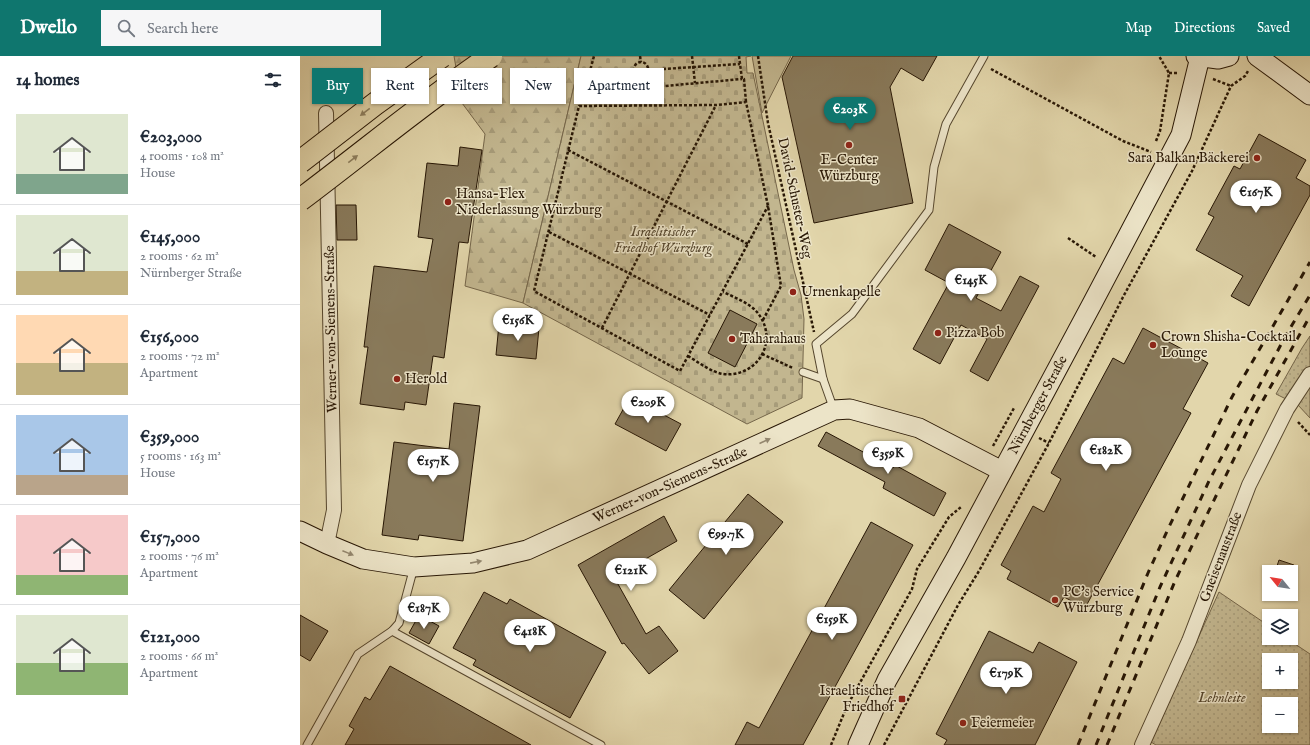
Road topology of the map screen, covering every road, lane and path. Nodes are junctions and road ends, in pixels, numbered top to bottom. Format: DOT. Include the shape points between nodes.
graph roads {
  1 [pos="442,56"];
  2 [pos="491,56"];
  3 [pos="594,56"];
  4 [pos="640,56"];
  5 [pos="692,56"];
  6 [pos="739,56"];
  7 [pos="758,56"];
  8 [pos="1159,56"];
  9 [pos="1229,56"];
  10 [pos="1256,56"];
  11 [pos="1198,57"];
  12 [pos="982,59"];
  13 [pos="641,62"];
  14 [pos="740,64"];
  15 [pos="591,68"];
  16 [pos="635,68"];
  17 [pos="648,68"];
  18 [pos="693,68"];
  19 [pos="664,69"];
  20 [pos="742,79"];
  21 [pos="695,83"];
  22 [pos="664,86"];
  23 [pos="1232,86"];
  24 [pos="1310,95"];
  25 [pos="746,102"];
  26 [pos="716,105"];
  27 [pos="326,113"];
  28 [pos="1155,144"];
  29 [pos="1153,148"];
  30 [pos="568,150"];
  31 [pos="1151,152"];
  32 [pos="1148,159"];
  33 [pos="300,162"];
  34 [pos="300,200"];
  35 [pos="667,201"];
  36 [pos="768,206"];
  37 [pos="549,232"];
  38 [pos="1068,238"];
  39 [pos="748,244"];
  40 [pos="1093,263"];
  41 [pos="630,274"];
  42 [pos="723,292"];
  43 [pos="710,315"];
  44 [pos="762,320"];
  45 [pos="602,328"];
  46 [pos="816,344"];
  47 [pos="762,354"];
  48 [pos="688,356"];
  49 [pos="803,372"];
  50 [pos="1310,374"];
  51 [pos="823,379"];
  52 [pos="1018,401"];
  53 [pos="834,410"];
  54 [pos="996,441"];
  55 [pos="1002,471"];
  56 [pos="955,512"];
  57 [pos="300,531"];
  58 [pos="327,544"];
  59 [pos="414,567"];
  60 [pos="392,631"];
  61 [pos="307,745"];
  62 [pos="601,745"];
  63 [pos="831,745"];
  64 [pos="858,745"];
  65 [pos="884,745"];
  66 [pos="1142,745"];
  1 -- 33 [label="highway, one-way, bridge"];
  34 -- 2 [label="highway, one-way, bridge" via="398,123"];
  3 -- 15 [label="path"];
  4 -- 13 [label="path"];
  5 -- 18 [label="path"];
  6 -- 14 [label="path"];
  7 -- 46 [label="path, David-Schuster-Weg" via="775,154"];
  8 -- 28 [label="path" via="1169,72 1160,131"];
  9 -- 11 [label="street, Nürnberger Straße" via="1218,59"];
  10 -- 24 [label="street"];
  11 -- 55 [label="street, Nürnberger Straße" via="1180,135"];
  12 -- 31 [label="path" via="1123,141"];
  12 -- 46 [label="lane" via="946,124 934,167 929,210 852,314"];
  13 -- 16 [label="path"];
  13 -- 17 [label="path"];
  14 -- 18 [label="path"];
  14 -- 20 [label="path"];
  18 -- 19 [label="path"];
  18 -- 21 [label="path"];
  20 -- 21 [label="path"];
  20 -- 25 [label="path"];
  21 -- 22 [label="path"];
  23 -- 65 [label="path" via="1192,171 1123,297 1049,443 958,605"];
  25 -- 26 [label="path"];
  25 -- 36 [label="path"];
  26 -- 30 [label="path" via="579,106"];
  26 -- 35 [label="path"];
  27 -- 58 [label="street, Werner-von-Siemens-Straße" via="334,510"];
  29 -- 31 [label="path"];
  30 -- 35 [label="path"];
  30 -- 37 [label="path"];
  31 -- 32 [label="path"];
  35 -- 39 [label="path"];
  35 -- 41 [label="path"];
  36 -- 39 [label="path"];
  36 -- 44 [label="path" via="781,286"];
  37 -- 41 [label="path"];
  37 -- 45 [label="path" via="534,292"];
  38 -- 40 [label="path" via="1096,257"];
  39 -- 42 [label="path"];
  41 -- 43 [label="path"];
  41 -- 45 [label="path"];
  42 -- 43 [label="path"];
  42 -- 44 [label="path" via="756,311"];
  43 -- 48 [label="path"];
  44 -- 47 [label="path" via="766,332 766,346"];
  45 -- 48 [label="path" via="680,371"];
  46 -- 51 [label="lane"];
  47 -- 48 [label="path" via="751,368 738,374 722,374"];
  47 -- 49 [label="path"];
  49 -- 51 [label="lane"];
  50 -- 66 [label="street, Gneisenaustraße" via="1288,409 1249,485 1189,641"];
  51 -- 53 [label="lane"];
  52 -- 54 [label="path"];
  53 -- 55 [label="street, Werner-von-Siemens-Straße" via="850,409 920,428"];
  59 -- 53 [label="street, Werner-von-Siemens-Straße, one-way" via="473,563 527,550"];
  55 -- 64 [label="street, Nürnberger Straße" via="887,680"];
  56 -- 63 [label="path" via="949,516 917,569 912,589 847,706"];
  57 -- 58 [label="street, Werner-von-Siemens-Straße"];
  58 -- 59 [label="street, Werner-von-Siemens-Straße, one-way" via="363,559"];
  59 -- 60 [label="lane" via="399,623"];
  60 -- 61 [label="lane" via="358,654"];
  60 -- 62 [label="lane"];
}
